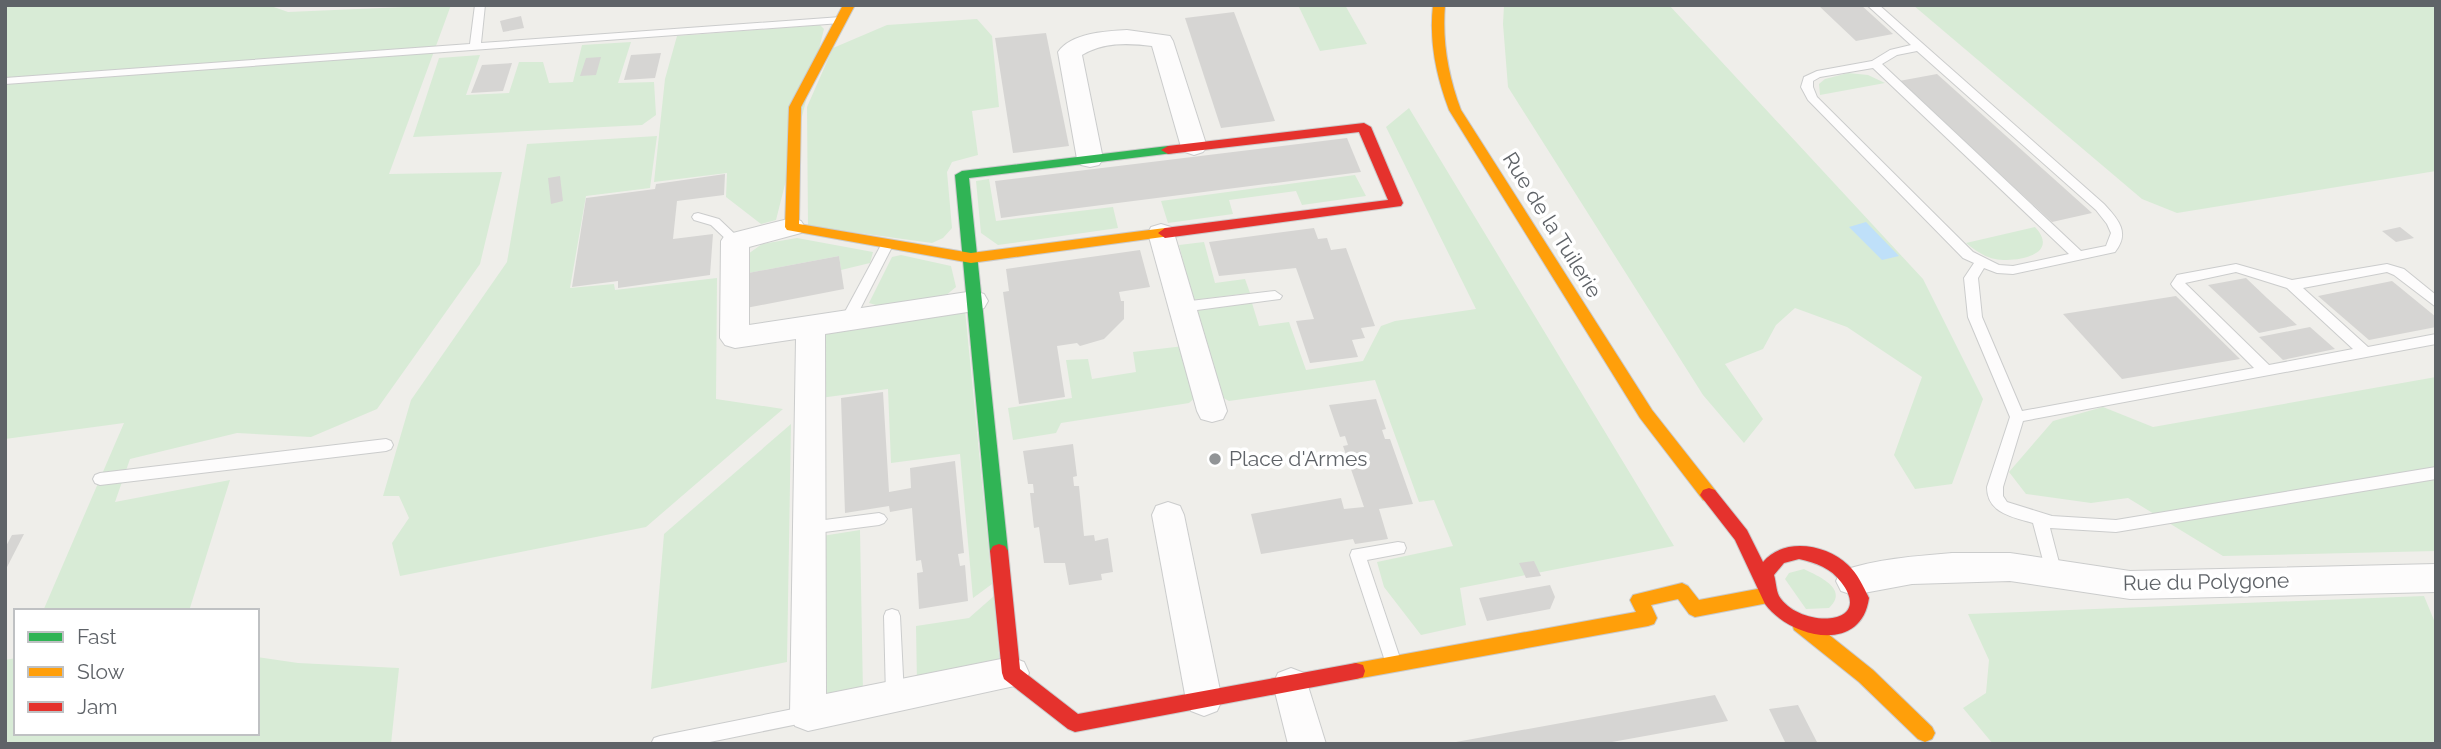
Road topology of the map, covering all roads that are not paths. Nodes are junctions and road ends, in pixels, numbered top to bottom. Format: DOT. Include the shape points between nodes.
graph roads {
  1 [pos="480,5"];
  2 [pos="1440,5"];
  3 [pos="1872,5"];
  4 [pos="845,13"];
  5 [pos="475,47"];
  6 [pos="1919,47"];
  7 [pos="1875,64"];
  8 [pos="5,81"];
  9 [pos="1194,147"];
  10 [pos="1090,159"];
  11 [pos="698,217"];
  12 [pos="792,227"];
  13 [pos="1161,233"];
  14 [pos="735,241"];
  15 [pos="887,245"];
  16 [pos="2079,257"];
  17 [pos="971,258"];
  18 [pos="1982,262"];
  19 [pos="2292,285"];
  20 [pos="1275,296"];
  21 [pos="974,301"];
  22 [pos="2436,302"];
  23 [pos="1182,307"];
  24 [pos="847,321"];
  25 [pos="811,326"];
  26 [pos="2436,339"];
  27 [pos="2365,352"];
  28 [pos="2266,371"];
  29 [pos="1212,411"];
  30 [pos="2017,418"];
  31 [pos="386,445"];
  32 [pos="1675,451"];
  33 [pos="2436,473"];
  34 [pos="100,479"];
  35 [pos="1742,509"];
  36 [pos="1168,515"];
  37 [pos="879,519"];
  38 [pos="2040,519"];
  39 [pos="810,528"];
  40 [pos="1776,537"];
  41 [pos="1398,548"];
  42 [pos="1812,554"];
  43 [pos="2054,574"];
  44 [pos="2436,578"];
  45 [pos="1766,589"];
  46 [pos="1856,594"];
  47 [pos="892,617"];
  48 [pos="1800,624"];
  49 [pos="1868,632"];
  50 [pos="1394,665"];
  51 [pos="1012,673"];
  52 [pos="1891,679"];
  53 [pos="1292,684"];
  54 [pos="895,696"];
  55 [pos="1204,700"];
  56 [pos="808,714"];
  57 [pos="1929,739"];
  58 [pos="660,744"];
  59 [pos="1307,744"];
  1 -- 5 [label="lane"];
  2 -- 32 [label="street, Rue de la Tuilerie" via="1436,38 1440,73 1455,110 1646,414"];
  3 -- 6 [label="lane"];
  4 -- 5 [label="lane"];
  4 -- 12 [label="street" via="795,107"];
  5 -- 8 [label="lane"];
  6 -- 7 [label="lane" via="1894,52"];
  6 -- 16 [label="lane" via="2113,220 2116,243"];
  7 -- 16 [label="lane"];
  7 -- 18 [label="lane" via="1817,74 1808,79 1807,87 1812,98 1968,255"];
  9 -- 10 [label="street"];
  9 -- 10 [label="street" via="1162,41 1139,36 1083,43 1070,52"];
  9 -- 13 [label="street" via="1364,127 1396,202"];
  10 -- 17 [label="street" via="962,174"];
  11 -- 14 [label="lane" via="715,222"];
  12 -- 14 [label="street"];
  12 -- 15 [label="street"];
  13 -- 17 [label="street"];
  13 -- 23 [label="street"];
  14 -- 25 [label="street" via="735,338"];
  15 -- 17 [label="street"];
  15 -- 24 [label="lane"];
  16 -- 18 [label="lane" via="2013,270"];
  17 -- 21 [label="street"];
  18 -- 30 [label="lane" via="1971,278 1975,317"];
  19 -- 22 [label="lane" via="2387,268 2399,272"];
  19 -- 27 [label="lane"];
  19 -- 28 [label="lane" via="2236,268 2182,278 2178,284"];
  20 -- 23 [label="lane"];
  21 -- 24 [label="street"];
  21 -- 51 [label="street"];
  23 -- 29 [label="street"];
  24 -- 25 [label="street"];
  25 -- 39 [label="street"];
  26 -- 27 [label="lane"];
  27 -- 28 [label="lane"];
  28 -- 30 [label="lane"];
  30 -- 38 [label="lane" via="1995,497 2002,506"];
  31 -- 34 [label="lane"];
  32 -- 35 [label="street, Rue de la Tuilerie"];
  32 -- 45 [label="street, Rue de la Tuilerie" via="1741,535"];
  33 -- 38 [label="lane" via="2116,526"];
  36 -- 55 [label="street"];
  37 -- 39 [label="lane"];
  38 -- 43 [label="lane"];
  39 -- 56 [label="street"];
  40 -- 42 [label="street"];
  41 -- 50 [label="lane" via="1358,555"];
  42 -- 45 [label="street" via="1778,557 1765,573"];
  42 -- 46 [label="street" via="1835,564"];
  43 -- 44 [label="street, Rue du Polygone" via="2130,585"];
  43 -- 46 [label="street, Rue du Polygone" via="2010,567 1912,570 1869,580"];
  45 -- 48 [label="street" via="1781,611"];
  45 -- 50 [label="street" via="1695,609 1682,590 1639,600 1648,618"];
  46 -- 48 [label="street" via="1854,618 1843,626 1828,629"];
  46 -- 49 [label="street"];
  47 -- 54 [label="lane"];
  48 -- 57 [label="street" via="1873,680"];
  50 -- 53 [label="street"];
  51 -- 54 [label="street"];
  51 -- 55 [label="street" via="1075,723"];
  52 -- 57 [label="street"];
  53 -- 55 [label="street"];
  53 -- 59 [label="street"];
  54 -- 56 [label="street"];
  56 -- 58 [label="lane"];
}
